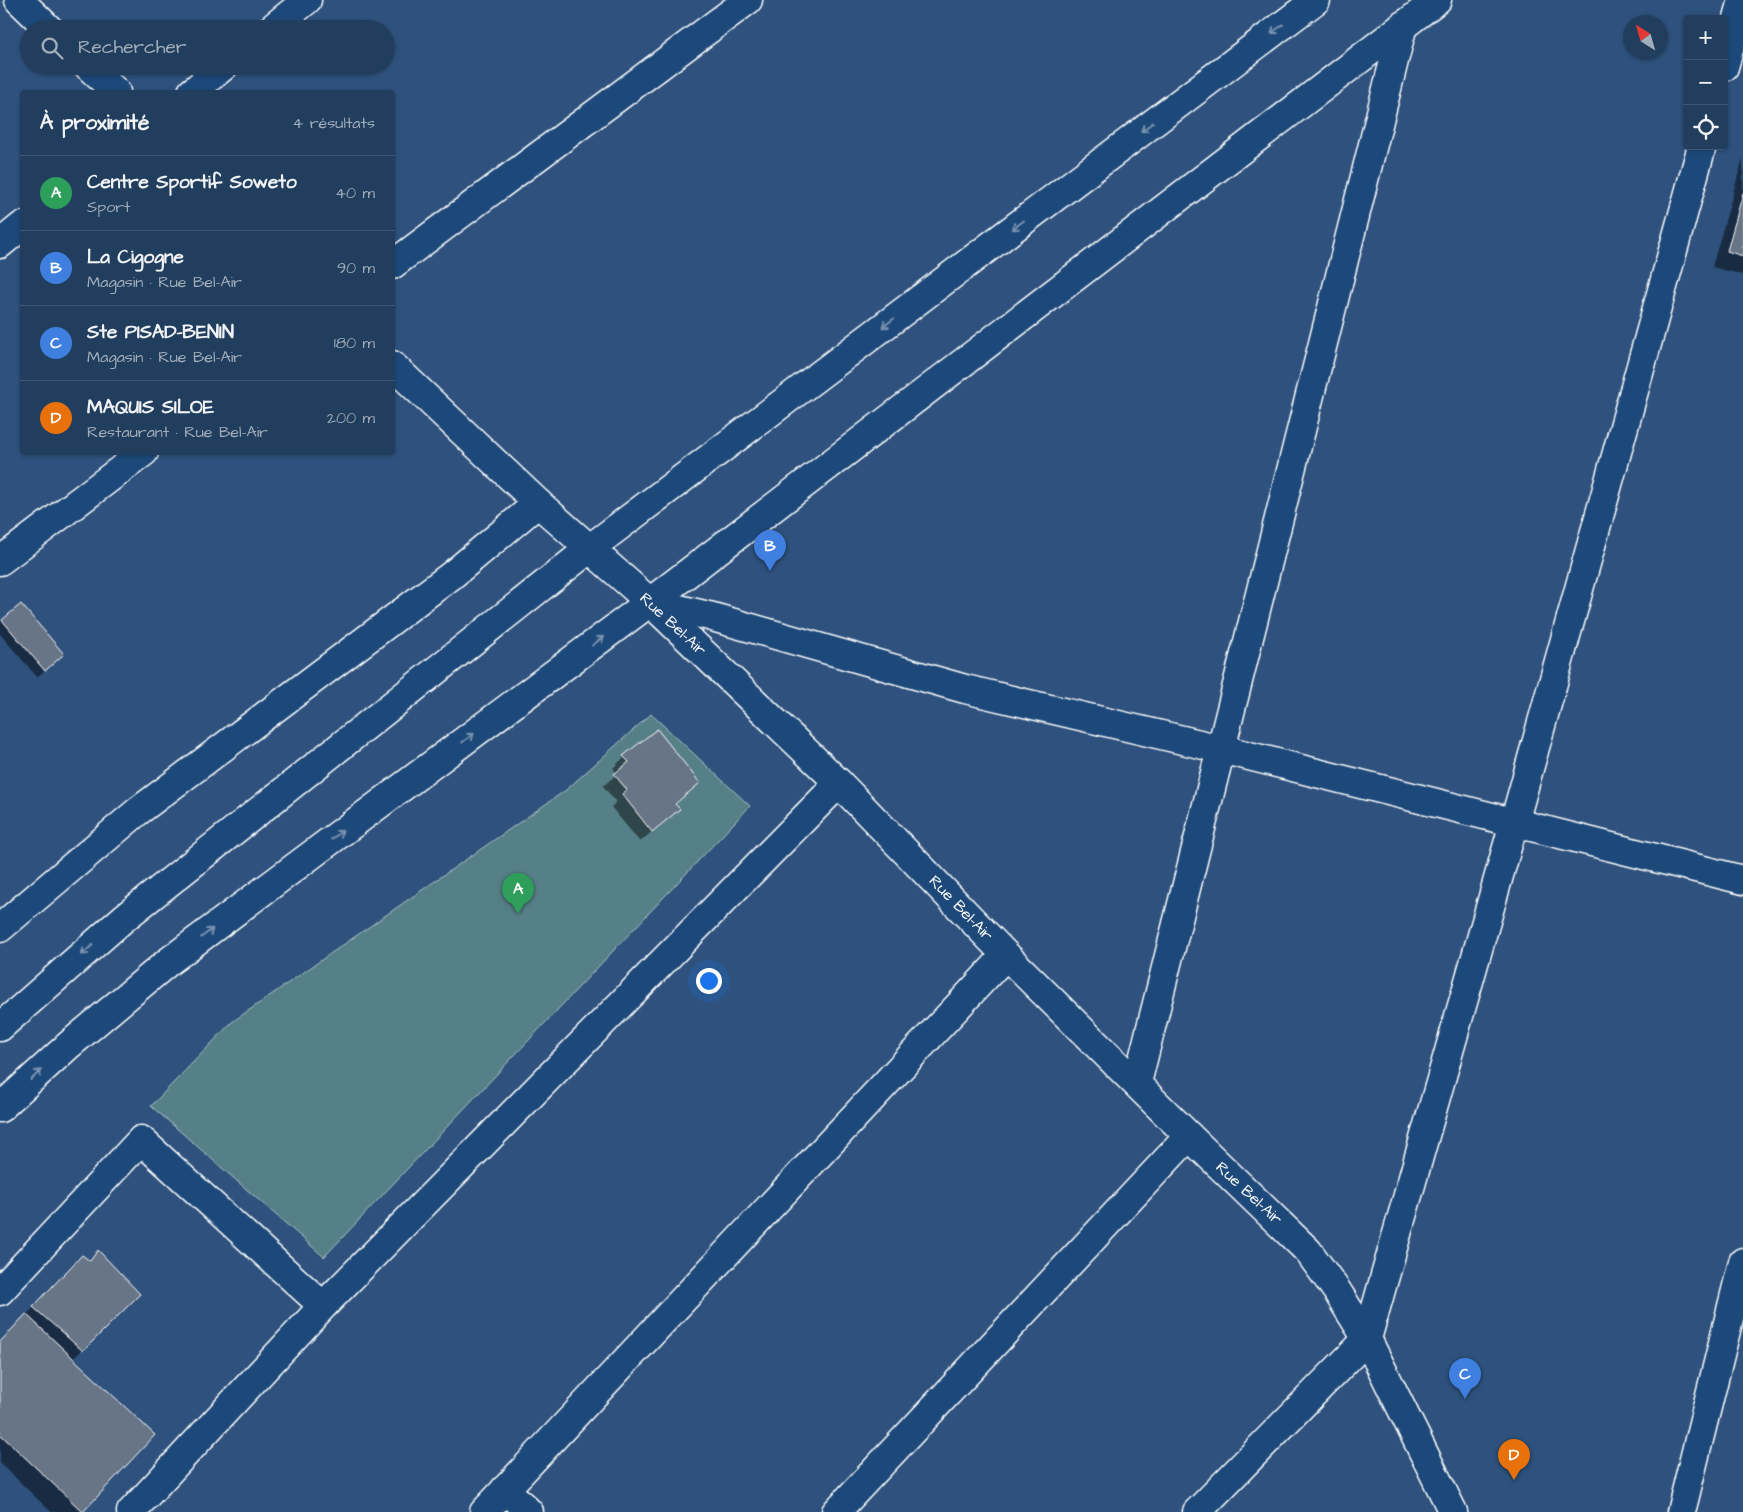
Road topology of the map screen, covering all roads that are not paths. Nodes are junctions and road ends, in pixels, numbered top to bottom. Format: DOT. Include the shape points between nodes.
graph roads {
  1 [pos="20,0"];
  2 [pos="307,0"];
  3 [pos="748,0"];
  4 [pos="1316,0"];
  5 [pos="1437,0"];
  6 [pos="1743,0"];
  7 [pos="40,20"];
  8 [pos="282,20"];
  9 [pos="1403,25"];
  10 [pos="1726,60"];
  11 [pos="98,75"];
  12 [pos="213,75"];
  13 [pos="114,90"];
  14 [pos="194,90"];
  15 [pos="1701,150"];
  16 [pos="20,228"];
  17 [pos="0,244"];
  18 [pos="395,263"];
  19 [pos="395,368"];
  20 [pos="140,455"];
  21 [pos="538,504"];
  22 [pos="589,549"];
  23 [pos="0,561"];
  24 [pos="650,602"];
  25 [pos="1221,749"];
  26 [pos="839,783"];
  27 [pos="1514,823"];
  28 [pos="1743,880"];
  29 [pos="0,928"];
  30 [pos="1006,955"];
  31 [pos="0,1027"];
  32 [pos="1137,1083"];
  33 [pos="0,1108"];
  34 [pos="1188,1136"];
  35 [pos="1743,1262"];
  36 [pos="0,1291"];
  37 [pos="323,1306"];
  38 [pos="1367,1340"];
  39 [pos="505,1489"];
  40 [pos="131,1512"];
  41 [pos="484,1512"];
  42 [pos="529,1512"];
  43 [pos="836,1512"];
  44 [pos="1197,1512"];
  45 [pos="1453,1512"];
  46 [pos="1681,1512"];
  1 -- 7 [label="street"];
  2 -- 8 [label="street"];
  3 -- 18 [label="street"];
  4 -- 22 [label="street, one-way"];
  5 -- 9 [label="street"];
  6 -- 10 [label="street"];
  9 -- 24 [label="street"];
  9 -- 25 [label="street"];
  11 -- 13 [label="street"];
  12 -- 14 [label="street"];
  15 -- 27 [label="street"];
  16 -- 17 [label="street"];
  19 -- 21 [label="street, Rue Bel-Air"];
  20 -- 23 [label="street"];
  21 -- 22 [label="street, Rue Bel-Air"];
  21 -- 29 [label="street" via="452,576 137,812"];
  22 -- 24 [label="street, Rue Bel-Air"];
  22 -- 31 [label="street, one-way" via="124,918"];
  24 -- 25 [label="street" via="965,689"];
  24 -- 26 [label="street, Rue Bel-Air"];
  33 -- 24 [label="street, one-way" via="168,962"];
  25 -- 27 [label="street"];
  25 -- 32 [label="street"];
  26 -- 30 [label="street, Rue Bel-Air"];
  26 -- 37 [label="street"];
  27 -- 28 [label="street"];
  27 -- 38 [label="street"];
  30 -- 32 [label="street, Rue Bel-Air"];
  30 -- 39 [label="street"];
  32 -- 34 [label="street, Rue Bel-Air"];
  34 -- 38 [label="street, Rue Bel-Air" via="1308,1250"];
  34 -- 43 [label="street"];
  35 -- 46 [label="street"];
  36 -- 37 [label="street" via="141,1140"];
  37 -- 40 [label="street"];
  38 -- 44 [label="street"];
  38 -- 45 [label="street, Rue Bel-Air"];
  39 -- 41 [label="street"];
  39 -- 42 [label="street"];
}
